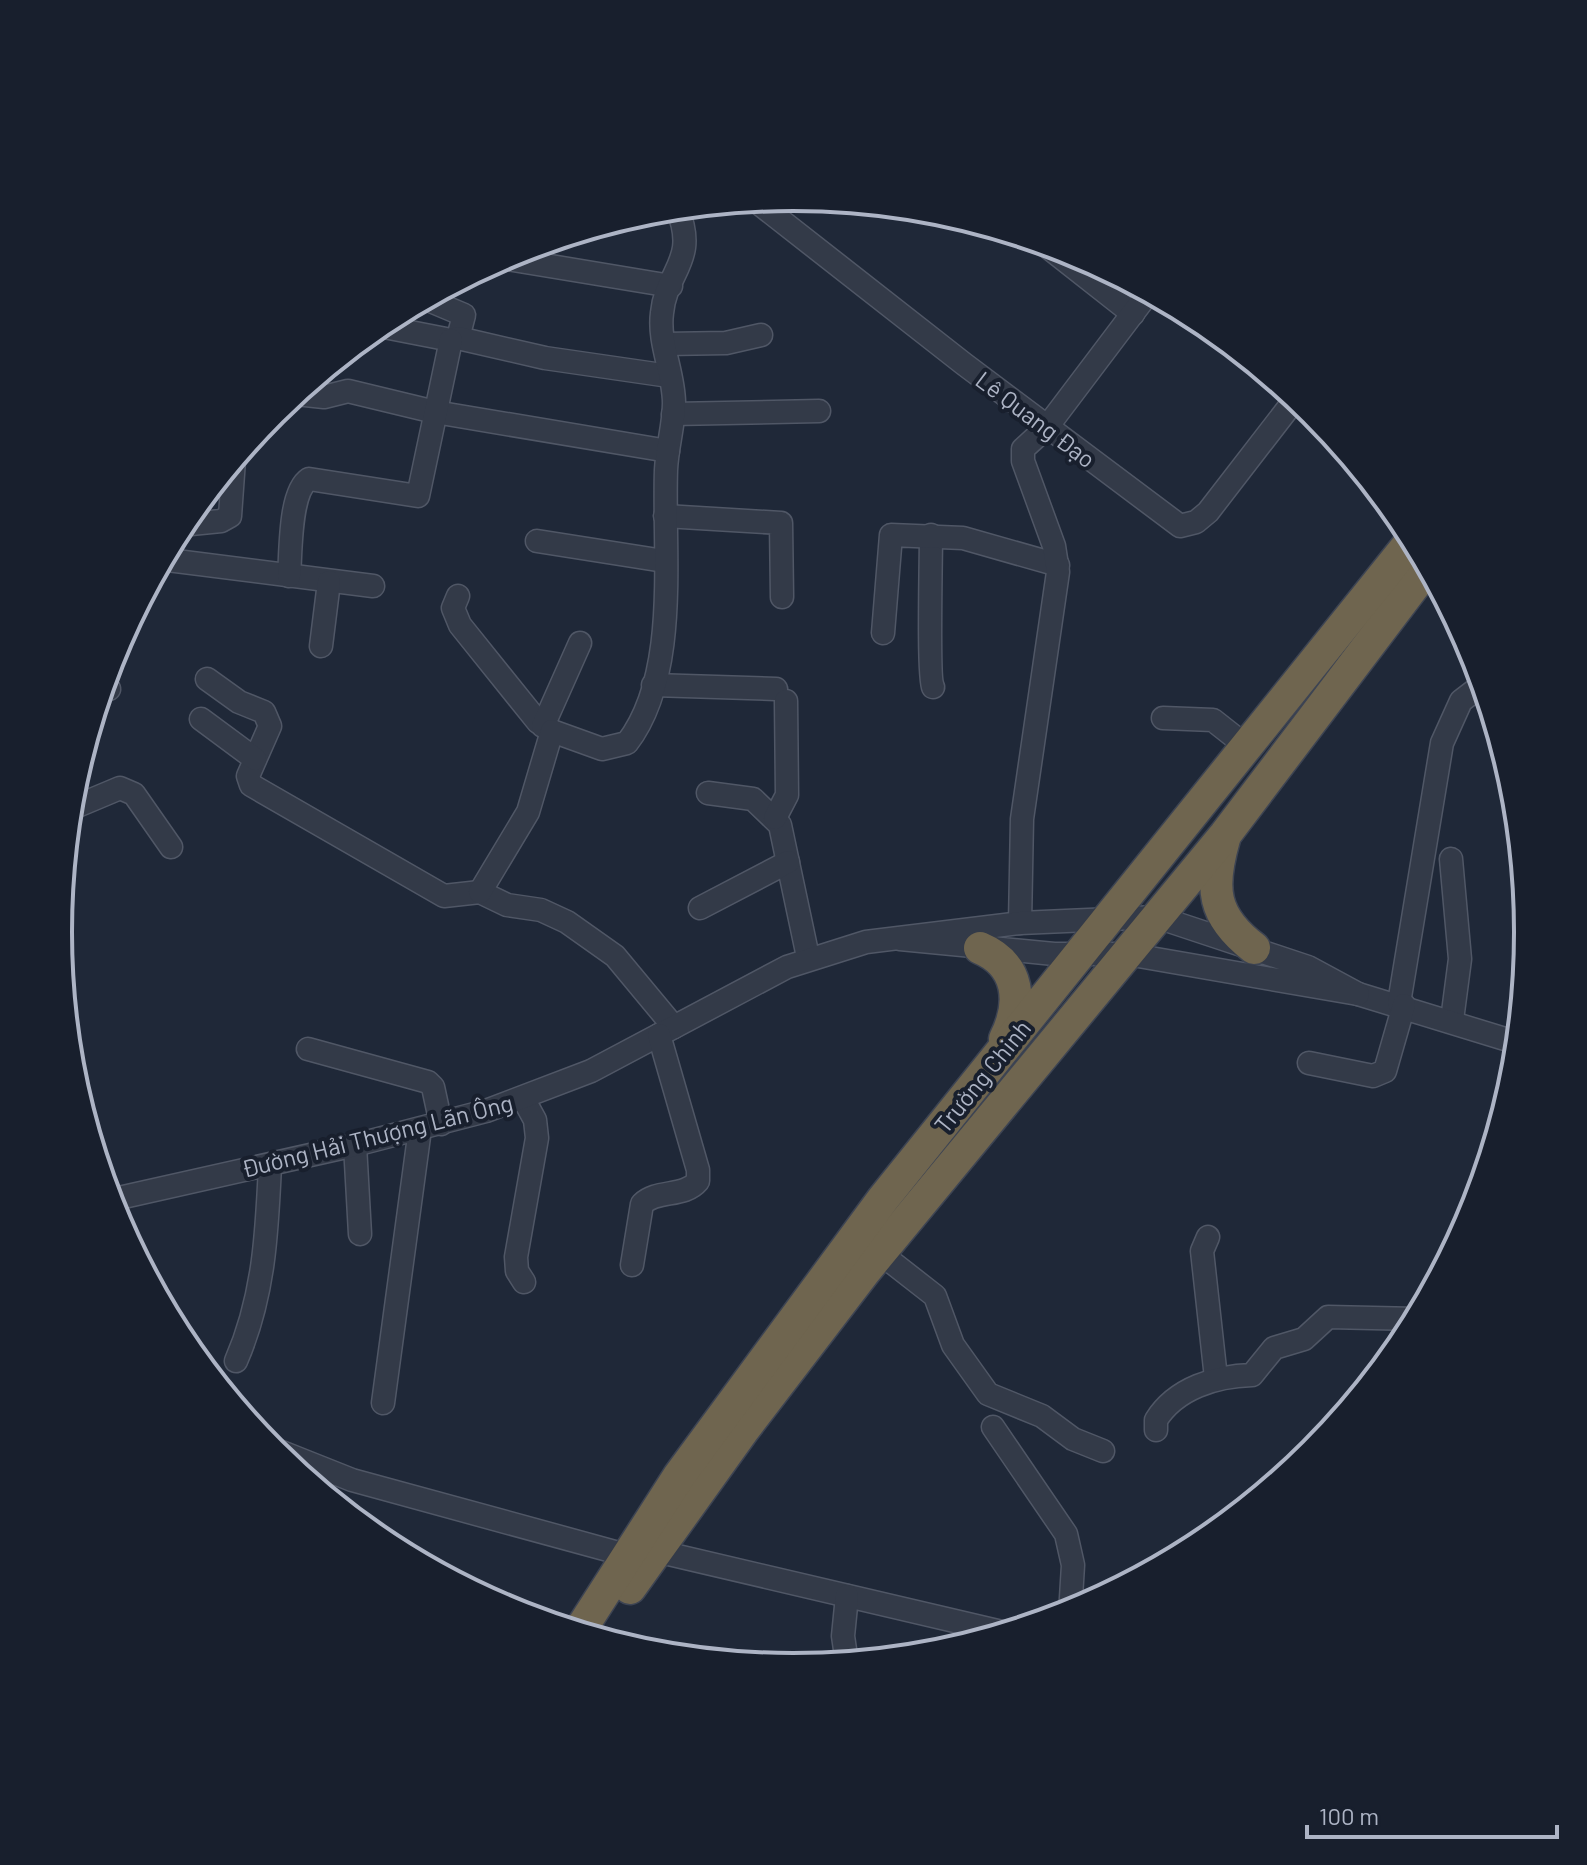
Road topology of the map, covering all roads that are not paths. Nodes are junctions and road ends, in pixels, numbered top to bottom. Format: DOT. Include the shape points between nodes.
graph roads {
  1 [pos="770,212"];
  2 [pos="682,220"];
  3 [pos="527,262"];
  4 [pos="1074,268"];
  5 [pos="671,286"];
  6 [pos="1142,301"];
  7 [pos="439,305"];
  8 [pos="1133,314"];
  9 [pos="399,329"];
  10 [pos="761,335"];
  11 [pos="454,339"];
  12 [pos="665,344"];
  13 [pos="669,376"];
  14 [pos="312,396"];
  15 [pos="819,411"];
  16 [pos="1292,411"];
  17 [pos="435,412"];
  18 [pos="673,414"];
  19 [pos="1047,427"];
  20 [pos="668,451"];
  21 [pos="233,479"];
  22 [pos="665,516"];
  23 [pos="200,523"];
  24 [pos="931,535"];
  25 [pos="537,541"];
  26 [pos="1404,550"];
  27 [pos="177,559"];
  28 [pos="664,561"];
  29 [pos="1058,565"];
  30 [pos="289,576"];
  31 [pos="1421,577"];
  32 [pos="329,582"];
  33 [pos="373,586"];
  34 [pos="458,596"];
  35 [pos="782,597"];
  36 [pos="883,633"];
  37 [pos="580,643"];
  38 [pos="321,646"];
  39 [pos="207,679"];
  40 [pos="653,685"];
  41 [pos="933,687"];
  42 [pos="1473,691"];
  43 [pos="1163,718"];
  44 [pos="201,719"];
  45 [pos="548,728"];
  46 [pos="1246,746"];
  47 [pos="255,759"];
  48 [pos="708,793"];
  49 [pos="84,803"];
  50 [pos="775,818"];
  51 [pos="1225,835"];
  52 [pos="171,847"];
  53 [pos="1451,859"];
  54 [pos="788,862"];
  55 [pos="480,892"];
  56 [pos="700,908"];
  57 [pos="1157,917"];
  58 [pos="1108,919"];
  59 [pos="1020,923"];
  60 [pos="900,939"];
  61 [pos="980,948"];
  62 [pos="1254,948"];
  63 [pos="1080,953"];
  64 [pos="1127,954"];
  65 [pos="808,957"];
  66 [pos="1358,994"];
  67 [pos="1402,1004"];
  68 [pos="1452,1020"];
  69 [pos="667,1031"];
  70 [pos="1507,1039"];
  71 [pos="308,1049"];
  72 [pos="994,1061"];
  73 [pos="1309,1063"];
  74 [pos="523,1098"];
  75 [pos="430,1127"];
  76 [pos="355,1145"];
  77 [pos="270,1165"];
  78 [pos="123,1197"];
  79 [pos="360,1234"];
  80 [pos="1208,1237"];
  81 [pos="880,1253"];
  82 [pos="632,1265"];
  83 [pos="524,1282"];
  84 [pos="1402,1319"];
  85 [pos="236,1361"];
  86 [pos="1216,1378"];
  87 [pos="383,1403"];
  88 [pos="993,1427"];
  89 [pos="1156,1430"];
  90 [pos="1103,1451"];
  91 [pos="302,1460"];
  92 [pos="641,1553"];
  93 [pos="847,1596"];
  94 [pos="1071,1599"];
  95 [pos="586,1623"];
  96 [pos="605,1628"];
  97 [pos="984,1628"];
  98 [pos="845,1652"];
  1 -- 19 [label="street, Lê Quang Đạo"];
  2 -- 5 [label="street" via="685,251"];
  3 -- 5 [label="street"];
  4 -- 8 [label="street"];
  5 -- 12 [label="street" via="661,314"];
  6 -- 8 [label="street"];
  7 -- 11 [label="street" via="464,315"];
  8 -- 19 [label="street"];
  9 -- 11 [label="street"];
  10 -- 12 [label="street" via="726,343"];
  11 -- 13 [label="street"];
  11 -- 17 [label="street"];
  12 -- 13 [label="street"];
  13 -- 18 [label="street"];
  14 -- 17 [label="street" via="348,391"];
  15 -- 18 [label="street"];
  16 -- 19 [label="street, Lê Quang Đạo" via="1208,512 1187,526 1171,522"];
  17 -- 20 [label="street"];
  17 -- 30 [label="street" via="418,496 319,478 302,483"];
  18 -- 20 [label="street"];
  19 -- 29 [label="street" via="1023,449 1023,461"];
  20 -- 22 [label="street"];
  21 -- 23 [label="street" via="230,516"];
  22 -- 28 [label="street"];
  22 -- 35 [label="street" via="781,523"];
  24 -- 29 [label="street" via="975,540"];
  24 -- 36 [label="street" via="891,535"];
  24 -- 41 [label="street"];
  25 -- 28 [label="street"];
  26 -- 46 [label="highway, Trường Chinh"];
  27 -- 30 [label="street"];
  28 -- 40 [label="street" via="660,655"];
  29 -- 59 [label="street" via="1022,819"];
  30 -- 32 [label="street"];
  31 -- 51 [label="highway, Trường Chinh"];
  32 -- 33 [label="street"];
  32 -- 38 [label="street"];
  34 -- 45 [label="street" via="453,608 460,625"];
  37 -- 45 [label="street"];
  39 -- 47 [label="street" via="269,718"];
  40 -- 45 [label="street" via="635,732 619,747 591,746"];
  40 -- 50 [label="street" via="781,695 787,795"];
  42 -- 67 [label="street" via="1461,701 1442,743"];
  43 -- 46 [label="street" via="1213,720"];
  44 -- 47 [label="street"];
  45 -- 55 [label="street" via="528,812"];
  46 -- 58 [label="highway, Trường Chinh"];
  47 -- 55 [label="street" via="249,781 260,791 444,896"];
  48 -- 50 [label="street" via="753,799"];
  49 -- 52 [label="street" via="120,788 134,794"];
  50 -- 54 [label="street"];
  51 -- 57 [label="highway, Trường Chinh"];
  51 -- 62 [label="highway" via="1215,872 1218,900 1228,924"];
  53 -- 68 [label="street" via="1460,959"];
  54 -- 56 [label="street"];
  54 -- 65 [label="street"];
  55 -- 69 [label="street" via="515,908 549,913 587,934 640,981"];
  57 -- 58 [label="street, Đường Hải Thượng Lãn Ông"];
  57 -- 62 [label="street, Đường Hải Thượng Lãn Ông"];
  57 -- 64 [label="highway, Trường Chinh"];
  58 -- 59 [label="street, Đường Hải Thượng Lãn Ông"];
  58 -- 63 [label="highway, Trường Chinh"];
  59 -- 60 [label="street, Đường Hải Thượng Lãn Ông"];
  60 -- 61 [label="street, Đường Hải Thượng Lãn Ông"];
  60 -- 65 [label="street, Đường Hải Thượng Lãn Ông" via="848,945"];
  61 -- 63 [label="street, Đường Hải Thượng Lãn Ông"];
  61 -- 72 [label="highway" via="998,956 1013,982 1011,1026"];
  62 -- 66 [label="street, Đường Hải Thượng Lãn Ông" via="1308,967"];
  63 -- 64 [label="street, Đường Hải Thượng Lãn Ông"];
  63 -- 72 [label="highway, Trường Chinh"];
  64 -- 66 [label="street, Đường Hải Thượng Lãn Ông"];
  64 -- 81 [label="highway, Trường Chinh"];
  65 -- 69 [label="street, Đường Hải Thượng Lãn Ông"];
  66 -- 67 [label="street, Đường Hải Thượng Lãn Ông"];
  67 -- 68 [label="street, Đường Hải Thượng Lãn Ông"];
  67 -- 73 [label="street" via="1385,1071 1373,1076"];
  68 -- 70 [label="street, Đường Hải Thượng Lãn Ông"];
  69 -- 74 [label="street, Đường Hải Thượng Lãn Ông"];
  69 -- 82 [label="street" via="698,1181 690,1189 642,1204"];
  71 -- 75 [label="street" via="428,1082 433,1087"];
  72 -- 92 [label="highway, Trường Chinh" via="679,1476"];
  74 -- 75 [label="street, Đường Hải Thượng Lãn Ông"];
  74 -- 83 [label="street" via="535,1120 537,1138 516,1257"];
  75 -- 76 [label="street, Đường Hải Thượng Lãn Ông"];
  75 -- 87 [label="street"];
  76 -- 77 [label="street, Đường Hải Thượng Lãn Ông"];
  76 -- 79 [label="street"];
  77 -- 78 [label="street, Đường Hải Thượng Lãn Ông"];
  77 -- 85 [label="street" via="260,1292"];
  80 -- 86 [label="street" via="1202,1251"];
  81 -- 90 [label="street" via="935,1296 953,1345 988,1394 1042,1416 1079,1443"];
  81 -- 92 [label="highway, Trường Chinh"];
  84 -- 86 [label="street" via="1328,1317 1304,1339 1274,1348 1252,1375"];
  86 -- 89 [label="street" via="1164,1408"];
  88 -- 94 [label="street" via="1066,1534 1073,1565"];
  91 -- 92 [label="street" via="352,1480"];
  92 -- 93 [label="street"];
  92 -- 95 [label="highway, Trường Chinh"];
  92 -- 96 [label="highway, Trường Chinh"];
  93 -- 97 [label="street"];
  93 -- 98 [label="street"];
}
